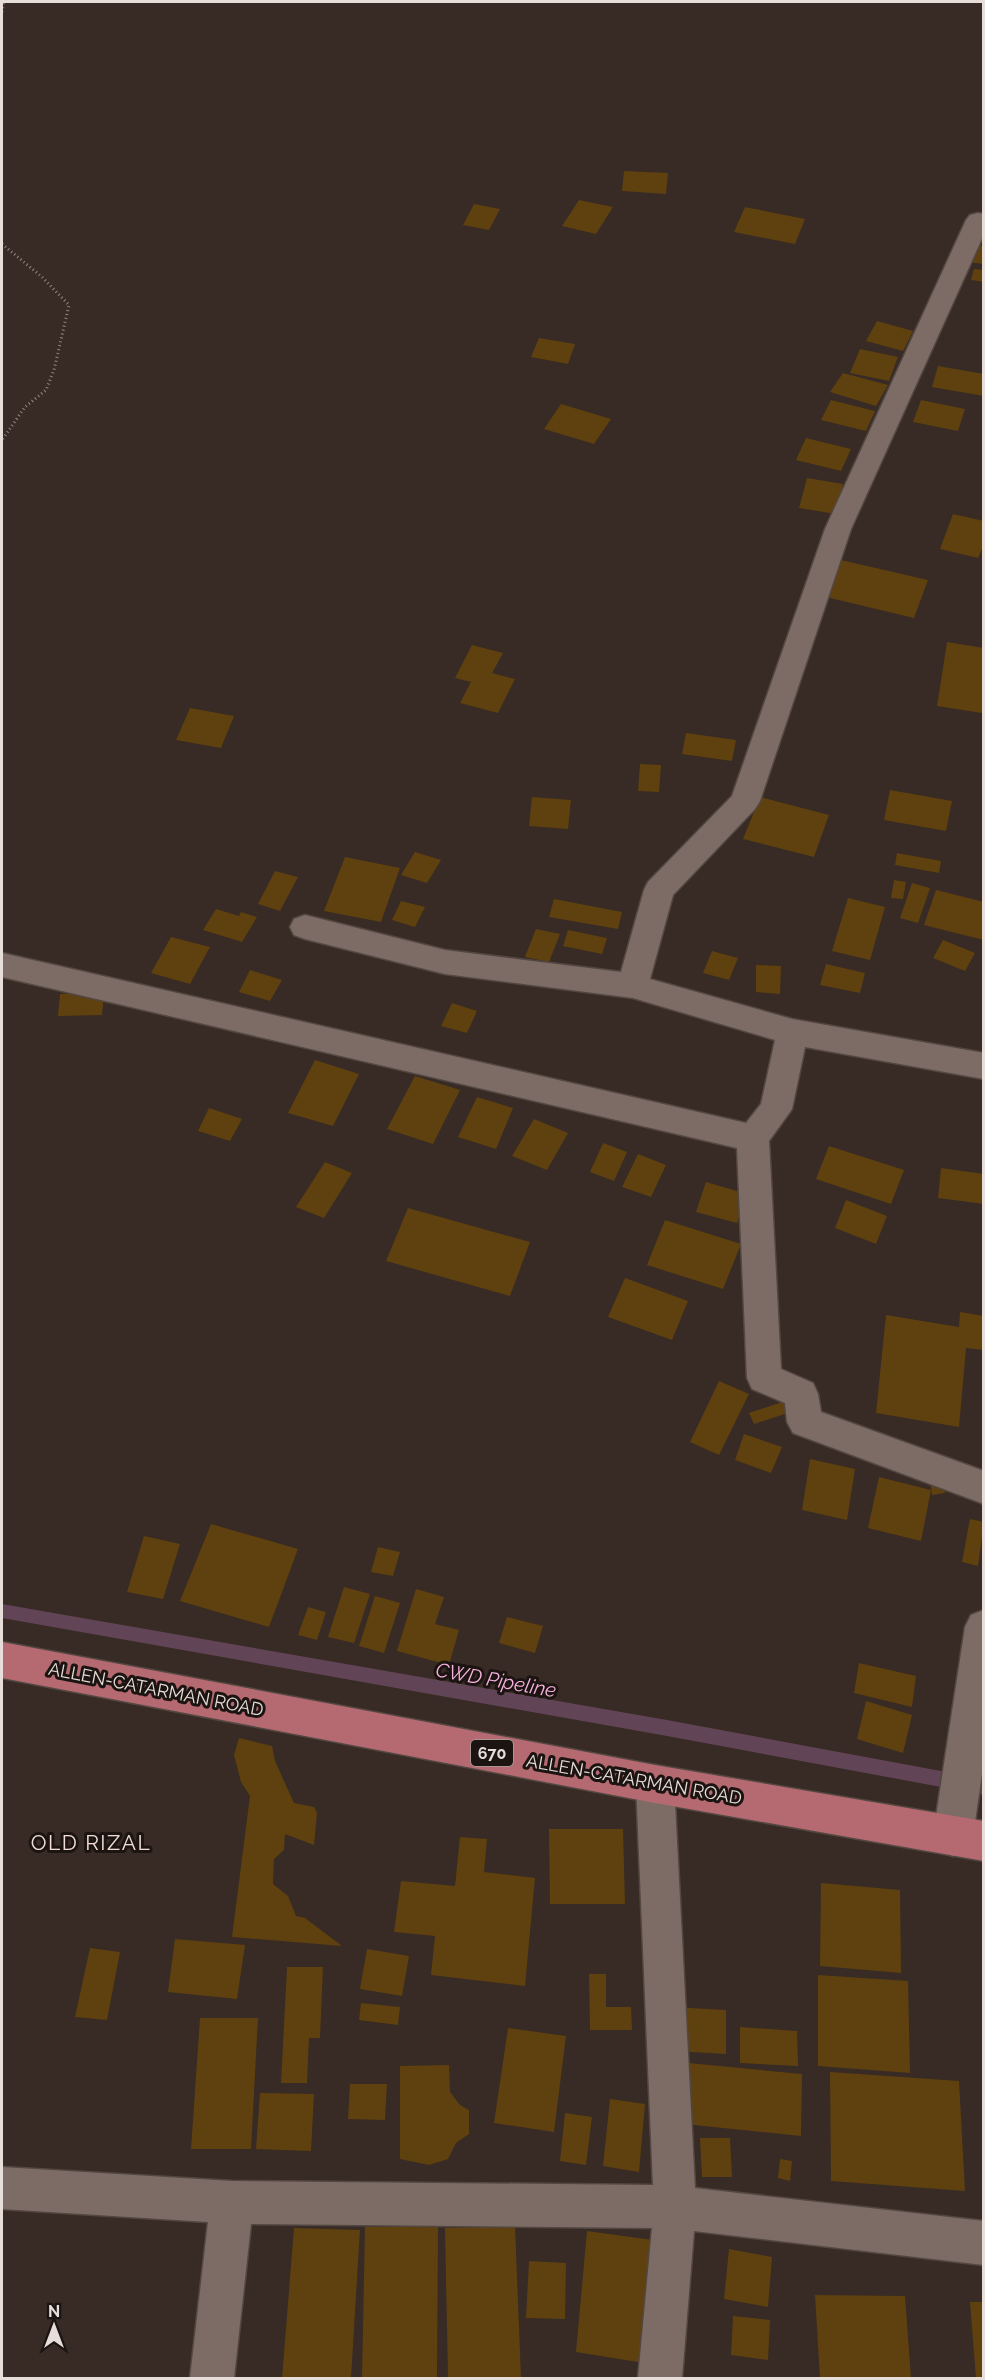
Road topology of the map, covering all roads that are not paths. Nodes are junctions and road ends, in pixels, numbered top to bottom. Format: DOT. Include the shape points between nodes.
graph roads {
  1 [pos="984,222"];
  2 [pos="305,927"];
  3 [pos="2,965"];
  4 [pos="633,986"];
  5 [pos="792,1032"];
  6 [pos="984,1066"];
  7 [pos="753,1138"];
  8 [pos="984,1488"];
  9 [pos="984,1628"];
  10 [pos="2,1660"];
  11 [pos="655,1784"];
  12 [pos="968,1839"];
  13 [pos="2,2188"];
  14 [pos="232,2202"];
  15 [pos="675,2207"];
  16 [pos="984,2243"];
  17 [pos="212,2379"];
  18 [pos="660,2379"];
  1 -- 4 [label="street" via="978,220 838,529 744,801 659,890"];
  2 -- 4 [label="street" via="445,962"];
  3 -- 7 [label="street"];
  4 -- 5 [label="street"];
  5 -- 6 [label="street"];
  5 -- 7 [label="street" via="776,1109"];
  7 -- 8 [label="street" via="764,1378 801,1394 805,1422"];
  9 -- 12 [label="street"];
  10 -- 11 [label="main road, ALLEN-CATARMAN ROAD / 670"];
  11 -- 12 [label="main road, ALLEN-CATARMAN ROAD / 670"];
  11 -- 15 [label="street"];
  13 -- 14 [label="street"];
  14 -- 15 [label="street"];
  14 -- 17 [label="street"];
  15 -- 16 [label="street"];
  15 -- 18 [label="street"];
}
